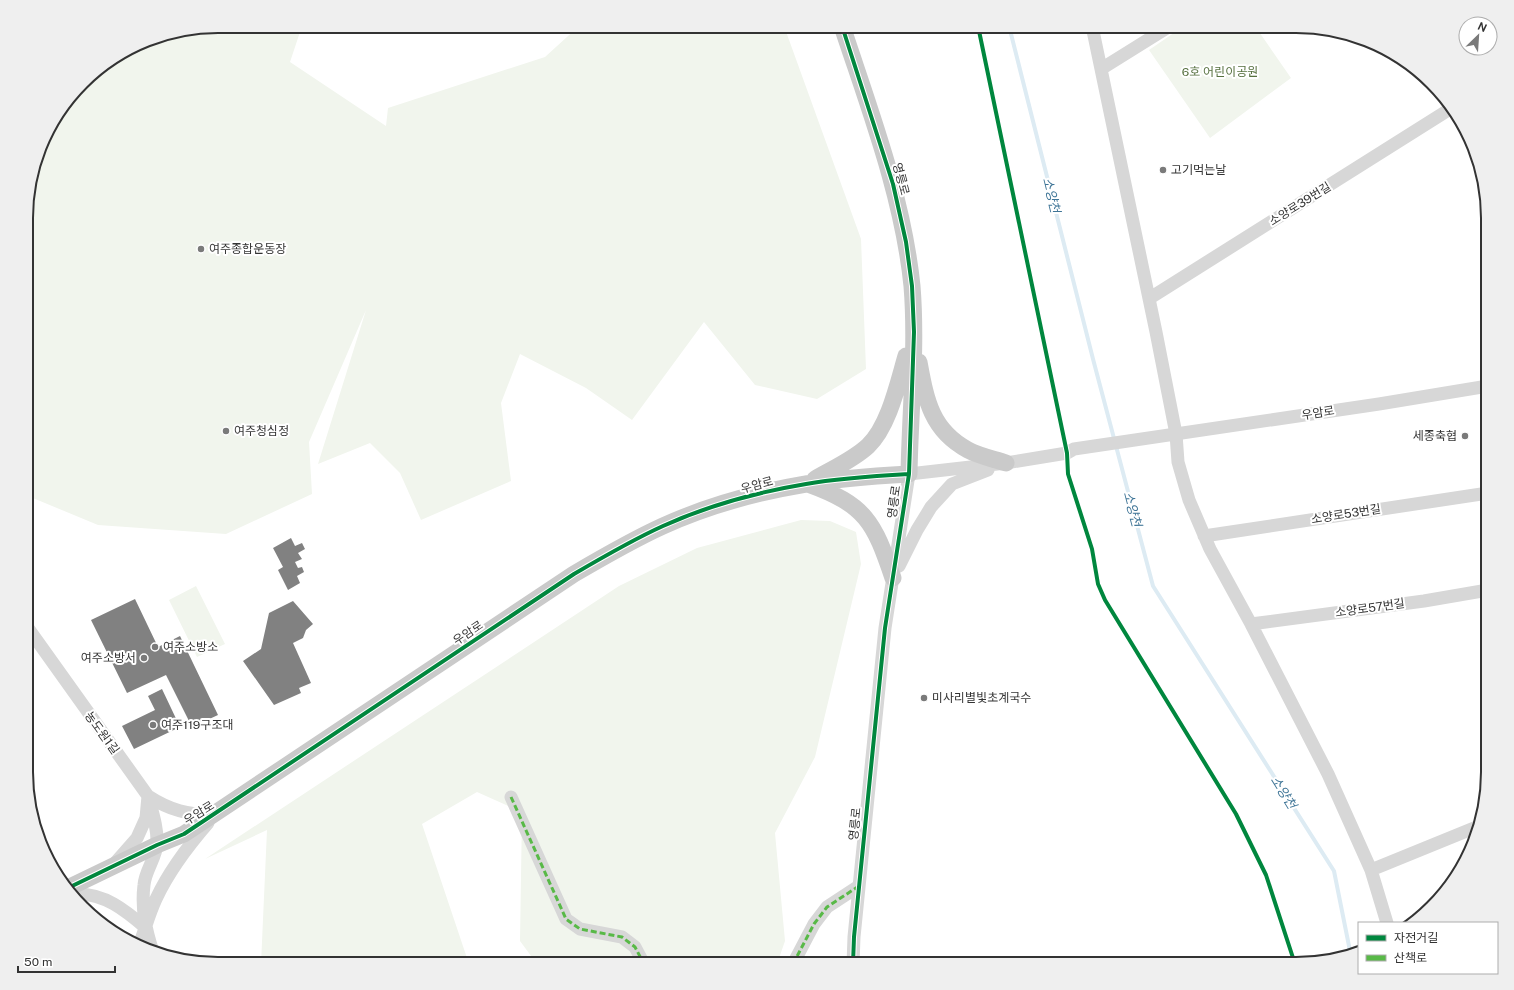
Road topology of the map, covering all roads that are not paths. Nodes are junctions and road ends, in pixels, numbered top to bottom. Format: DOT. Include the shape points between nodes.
graph roads {
  1 [pos="844,33"];
  2 [pos="1093,33"];
  3 [pos="1159,33"];
  4 [pos="1101,69"];
  5 [pos="1447,111"];
  6 [pos="1150,298"];
  7 [pos="914,332"];
  8 [pos="1481,386"];
  9 [pos="1176,434"];
  10 [pos="1006,462"];
  11 [pos="908,474"];
  12 [pos="806,484"];
  13 [pos="1481,494"];
  14 [pos="1204,536"];
  15 [pos="894,578"];
  16 [pos="1481,591"];
  17 [pos="1252,624"];
  18 [pos="33,635"];
  19 [pos="148,796"];
  20 [pos="511,797"];
  21 [pos="214,815"];
  22 [pos="1472,829"];
  23 [pos="157,845"];
  24 [pos="113,866"];
  25 [pos="1371,870"];
  26 [pos="72,886"];
  27 [pos="859,886"];
  28 [pos="80,895"];
  29 [pos="1387,922"];
  30 [pos="146,928"];
  31 [pos="141,940"];
  32 [pos="151,944"];
  33 [pos="640,957"];
  34 [pos="797,957"];
  35 [pos="854,957"];
  1 -- 7 [label="main road, 영릉로" via="893,184 906,242 912,286"];
  2 -- 4 [label="street"];
  3 -- 4 [label="street"];
  4 -- 6 [label="street"];
  5 -- 6 [label="street, 소양로39번길"];
  6 -- 9 [label="street"];
  7 -- 10 [label="main road" via="924,388 935,421 949,438 969,451"];
  7 -- 11 [label="main road, 영릉로"];
  7 -- 12 [label="main road" via="891,406 868,446 850,460"];
  8 -- 9 [label="street, 우암로"];
  9 -- 10 [label="street, 우암로"];
  9 -- 14 [label="street" via="1178,462 1185,488"];
  10 -- 11 [label="street, 우암로"];
  10 -- 15 [label="street" via="952,484 924,518"];
  11 -- 12 [label="main road, 우암로"];
  11 -- 15 [label="street, 영릉로"];
  12 -- 15 [label="main road" via="833,493 851,504 866,518 880,540"];
  12 -- 21 [label="main road, 우암로" via="766,492 712,508 664,526 617,549 574,574"];
  13 -- 14 [label="street, 소양로53번길"];
  14 -- 17 [label="street"];
  15 -- 27 [label="street, 영릉로" via="885,628"];
  16 -- 17 [label="street, 소양로57번길"];
  17 -- 25 [label="street" via="1328,774"];
  18 -- 19 [label="street, 농도원1길"];
  19 -- 21 [label="street" via="177,812"];
  19 -- 23 [label="street, 농도원1길" via="155,819"];
  19 -- 24 [label="street" via="146,818 137,838"];
  20 -- 33 [label="street" via="566,919 580,928 622,937 635,947"];
  21 -- 23 [label="main road, 우암로" via="184,834"];
  21 -- 30 [label="street" via="187,847 169,875 156,899"];
  22 -- 25 [label="street"];
  23 -- 24 [label="main road, 우암로"];
  23 -- 30 [label="street" via="144,884"];
  24 -- 26 [label="main road, 우암로"];
  25 -- 29 [label="street"];
  27 -- 34 [label="street" via="827,907 814,924"];
  27 -- 35 [label="street, 영릉로"];
  28 -- 30 [label="street" via="104,899 121,907"];
  30 -- 31 [label="street"];
  30 -- 32 [label="street"];
}
